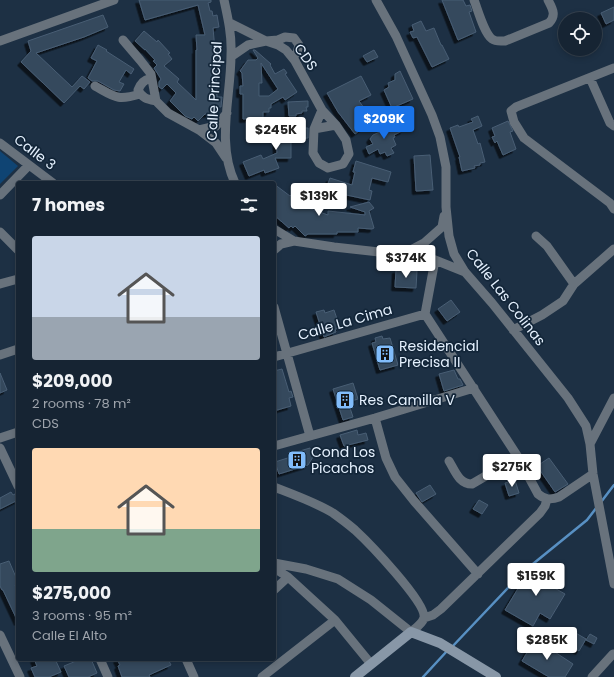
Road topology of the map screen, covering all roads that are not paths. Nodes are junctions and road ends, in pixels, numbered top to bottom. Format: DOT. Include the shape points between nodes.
graph roads {
  1 [pos="114,0"];
  2 [pos="224,0"];
  3 [pos="376,0"];
  4 [pos="474,0"];
  5 [pos="548,0"];
  6 [pos="230,23"];
  7 [pos="123,40"];
  8 [pos="0,41"];
  9 [pos="266,41"];
  10 [pos="232,56"];
  11 [pos="295,61"];
  12 [pos="614,68"];
  13 [pos="151,78"];
  14 [pos="590,78"];
  15 [pos="95,86"];
  16 [pos="140,94"];
  17 [pos="156,101"];
  18 [pos="322,110"];
  19 [pos="226,113"];
  20 [pos="336,125"];
  21 [pos="614,126"];
  22 [pos="314,129"];
  23 [pos="199,130"];
  24 [pos="0,143"];
  25 [pos="226,159"];
  26 [pos="29,164"];
  27 [pos="50,181"];
  28 [pos="233,181"];
  29 [pos="0,195"];
  30 [pos="446,207"];
  31 [pos="614,209"];
  32 [pos="276,230"];
  33 [pos="0,232"];
  34 [pos="536,236"];
  35 [pos="294,241"];
  36 [pos="16,248"];
  37 [pos="276,248"];
  38 [pos="614,248"];
  39 [pos="405,253"];
  40 [pos="435,260"];
  41 [pos="465,272"];
  42 [pos="16,280"];
  43 [pos="0,284"];
  44 [pos="574,284"];
  45 [pos="276,314"];
  46 [pos="425,314"];
  47 [pos="513,330"];
  48 [pos="16,350"];
  49 [pos="288,353"];
  50 [pos="0,355"];
  51 [pos="276,356"];
  52 [pos="474,388"];
  53 [pos="614,398"];
  54 [pos="375,418"];
  55 [pos="16,433"];
  56 [pos="310,436"];
  57 [pos="0,438"];
  58 [pos="590,444"];
  59 [pos="276,445"];
  60 [pos="0,448"];
  61 [pos="518,457"];
  62 [pos="449,461"];
  63 [pos="592,474"];
  64 [pos="16,482"];
  65 [pos="276,488"];
  66 [pos="547,499"];
  67 [pos="276,563"];
  68 [pos="276,569"];
  69 [pos="478,574"];
  70 [pos="288,577"];
  71 [pos="614,584"];
  72 [pos="276,588"];
  73 [pos="424,618"];
  74 [pos="335,620"];
  75 [pos="412,632"];
  76 [pos="0,635"];
  77 [pos="613,654"];
  78 [pos="101,661"];
  79 [pos="187,661"];
  80 [pos="371,664"];
  81 [pos="20,677"];
  82 [pos="108,677"];
  83 [pos="194,677"];
  84 [pos="262,677"];
  85 [pos="355,677"];
  86 [pos="496,677"];
  87 [pos="592,677"];
  1 -- 8 [label="street"];
  2 -- 6 [label="street, Calle Principal"];
  3 -- 30 [label="street, Calle Las Colinas" via="396,36 440,137 446,167"];
  4 -- 5 [label="street" via="488,35 500,42 549,23 554,14"];
  6 -- 9 [label="street, CDS"];
  6 -- 10 [label="street, Calle Principal"];
  7 -- 13 [label="street" via="151,74"];
  9 -- 10 [label="street" via="248,45"];
  9 -- 11 [label="street, CDS" via="286,50"];
  9 -- 11 [label="street" via="294,38 299,46"];
  10 -- 19 [label="street, Calle Principal"];
  11 -- 18 [label="street, CDS"];
  12 -- 14 [label="street"];
  13 -- 16 [label="street" via="140,84"];
  13 -- 17 [label="street"];
  14 -- 21 [label="street" via="610,123"];
  14 -- 31 [label="street" via="511,111 514,122 524,138"];
  15 -- 16 [label="street" via="117,98"];
  16 -- 17 [label="street" via="146,99"];
  17 -- 23 [label="street" via="168,113"];
  18 -- 20 [label="street, CDS"];
  18 -- 22 [label="street, CDS"];
  19 -- 23 [label="street" via="216,126"];
  19 -- 25 [label="street, Calle Principal"];
  20 -- 22 [label="street"];
  20 -- 22 [label="street, CDS" via="346,140 349,154 343,164 328,168 319,163 312,153"];
  23 -- 25 [label="street" via="216,143"];
  24 -- 26 [label="street, Calle 3"];
  25 -- 28 [label="street, Calle Principal"];
  26 -- 27 [label="street, Calle 3"];
  26 -- 29 [label="street"];
  30 -- 39 [label="street" via="442,227 424,243"];
  30 -- 41 [label="street, Calle Las Colinas" via="454,254"];
  32 -- 35 [label="street"];
  33 -- 36 [label="street"];
  34 -- 44 [label="street" via="547,246"];
  35 -- 37 [label="street"];
  35 -- 39 [label="street"];
  38 -- 44 [label="street"];
  39 -- 40 [label="street"];
  40 -- 41 [label="street"];
  40 -- 46 [label="street"];
  41 -- 47 [label="street, Calle Las Colinas"];
  42 -- 43 [label="street"];
  44 -- 47 [label="street" via="564,301"];
  45 -- 49 [label="street"];
  46 -- 49 [label="street, Calle La Cima"];
  46 -- 52 [label="street"];
  47 -- 58 [label="street, Calle Las Colinas" via="578,412 586,426"];
  48 -- 50 [label="street"];
  49 -- 51 [label="street, Calle La Cima"];
  49 -- 56 [label="street"];
  52 -- 54 [label="street"];
  52 -- 61 [label="street"];
  53 -- 58 [label="street"];
  54 -- 56 [label="street"];
  54 -- 69 [label="street" via="386,458 395,477"];
  55 -- 57 [label="street"];
  56 -- 59 [label="street"];
  58 -- 63 [label="street, Calle Las Colinas"];
  60 -- 64 [label="street"];
  61 -- 62 [label="street" via="472,484 460,480"];
  61 -- 66 [label="street" via="538,494"];
  63 -- 66 [label="street" via="559,497"];
  63 -- 71 [label="street, Calle Las Colinas"];
  65 -- 73 [label="street" via="332,512 353,529 374,549 417,600 423,609"];
  66 -- 69 [label="street" via="540,513"];
  67 -- 75 [label="street" via="338,579 371,600"];
  68 -- 70 [label="street"];
  69 -- 73 [label="street" via="441,610"];
  70 -- 72 [label="street"];
  70 -- 74 [label="street"];
  73 -- 75 [label="street"];
  74 -- 80 [label="street"];
  74 -- 84 [label="street"];
  75 -- 80 [label="main road"];
  75 -- 86 [label="main road" via="440,642"];
  76 -- 81 [label="street"];
  77 -- 87 [label="street"];
  78 -- 82 [label="street"];
  79 -- 83 [label="street"];
  80 -- 85 [label="main road"];
}
